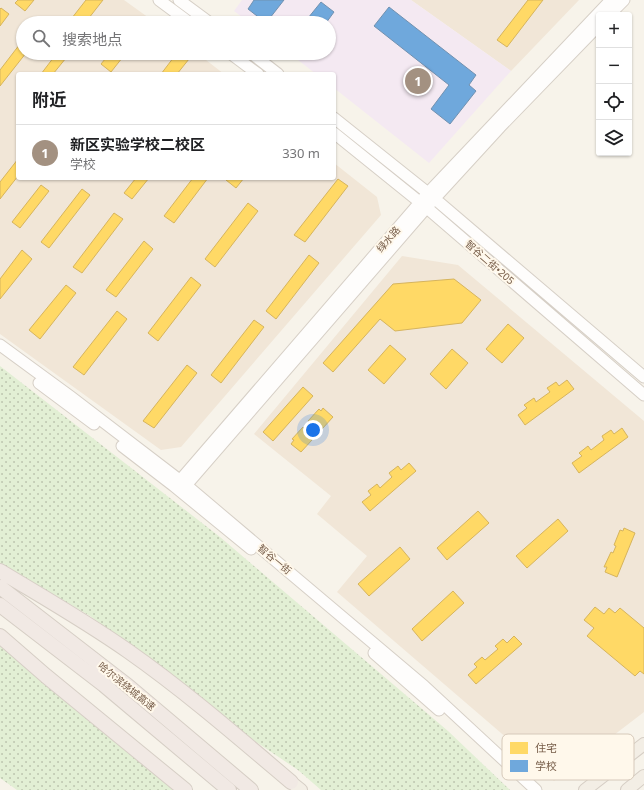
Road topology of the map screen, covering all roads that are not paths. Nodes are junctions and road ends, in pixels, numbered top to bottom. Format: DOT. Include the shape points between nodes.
graph roads {
  1 [pos="159,0"];
  2 [pos="179,0"];
  3 [pos="611,0"];
  4 [pos="624,0"];
  5 [pos="612,12"];
  6 [pos="181,16"];
  7 [pos="201,16"];
  8 [pos="596,28"];
  9 [pos="239,60"];
  10 [pos="260,60"];
  11 [pos="255,72"];
  12 [pos="275,72"];
  13 [pos="336,120"];
  14 [pos="336,135"];
  15 [pos="431,196"];
  16 [pos="423,205"];
  17 [pos="0,345"];
  18 [pos="0,354"];
  19 [pos="644,376"];
  20 [pos="643,393"];
  21 [pos="180,486"];
  22 [pos="0,571"];
  23 [pos="0,586"];
  24 [pos="0,605"];
  25 [pos="0,636"];
  26 [pos="644,744"];
  27 [pos="634,752"];
  28 [pos="502,758"];
  29 [pos="502,768"];
  30 [pos="644,776"];
  31 [pos="515,780"];
  32 [pos="525,780"];
  33 [pos="599,780"];
  34 [pos="296,786"];
  35 [pos="185,790"];
  36 [pos="229,790"];
  37 [pos="251,790"];
  38 [pos="526,790"];
  39 [pos="536,790"];
  40 [pos="586,790"];
  41 [pos="627,790"];
  1 -- 6 [label="main road"];
  2 -- 7 [label="main road"];
  3 -- 15 [label="main road, 绿水路"];
  4 -- 5 [label="main road"];
  8 -- 15 [label="main road, 绿水路"];
  9 -- 11 [label="main road"];
  10 -- 12 [label="main road"];
  13 -- 15 [label="main road, 智谷二街•205"];
  14 -- 16 [label="main road, 智谷二街•205"];
  15 -- 16 [label="main road, 绿水路"];
  15 -- 19 [label="main road, 智谷二街•205"];
  16 -- 20 [label="main road, 智谷二街•205"];
  16 -- 21 [label="main road, 绿水路"];
  17 -- 21 [label="main road, 智谷一街" via="70,397"];
  18 -- 21 [label="main road, 智谷一街"];
  21 -- 28 [label="main road, 智谷一街" via="424,686"];
  21 -- 29 [label="main road, 智谷一街" via="438,708"];
  22 -- 34 [label="highway" via="129,652"];
  23 -- 37 [label="highway, 哈尔滨绕城高速" via="128,686"];
  24 -- 36 [label="highway, 哈尔滨绕城高速" via="104,684"];
  25 -- 35 [label="highway"];
  26 -- 27 [label="main road"];
  30 -- 41 [label="main road"];
  31 -- 38 [label="main road, 智谷一街"];
  32 -- 39 [label="main road, 智谷一街"];
  33 -- 40 [label="main road"];
}
